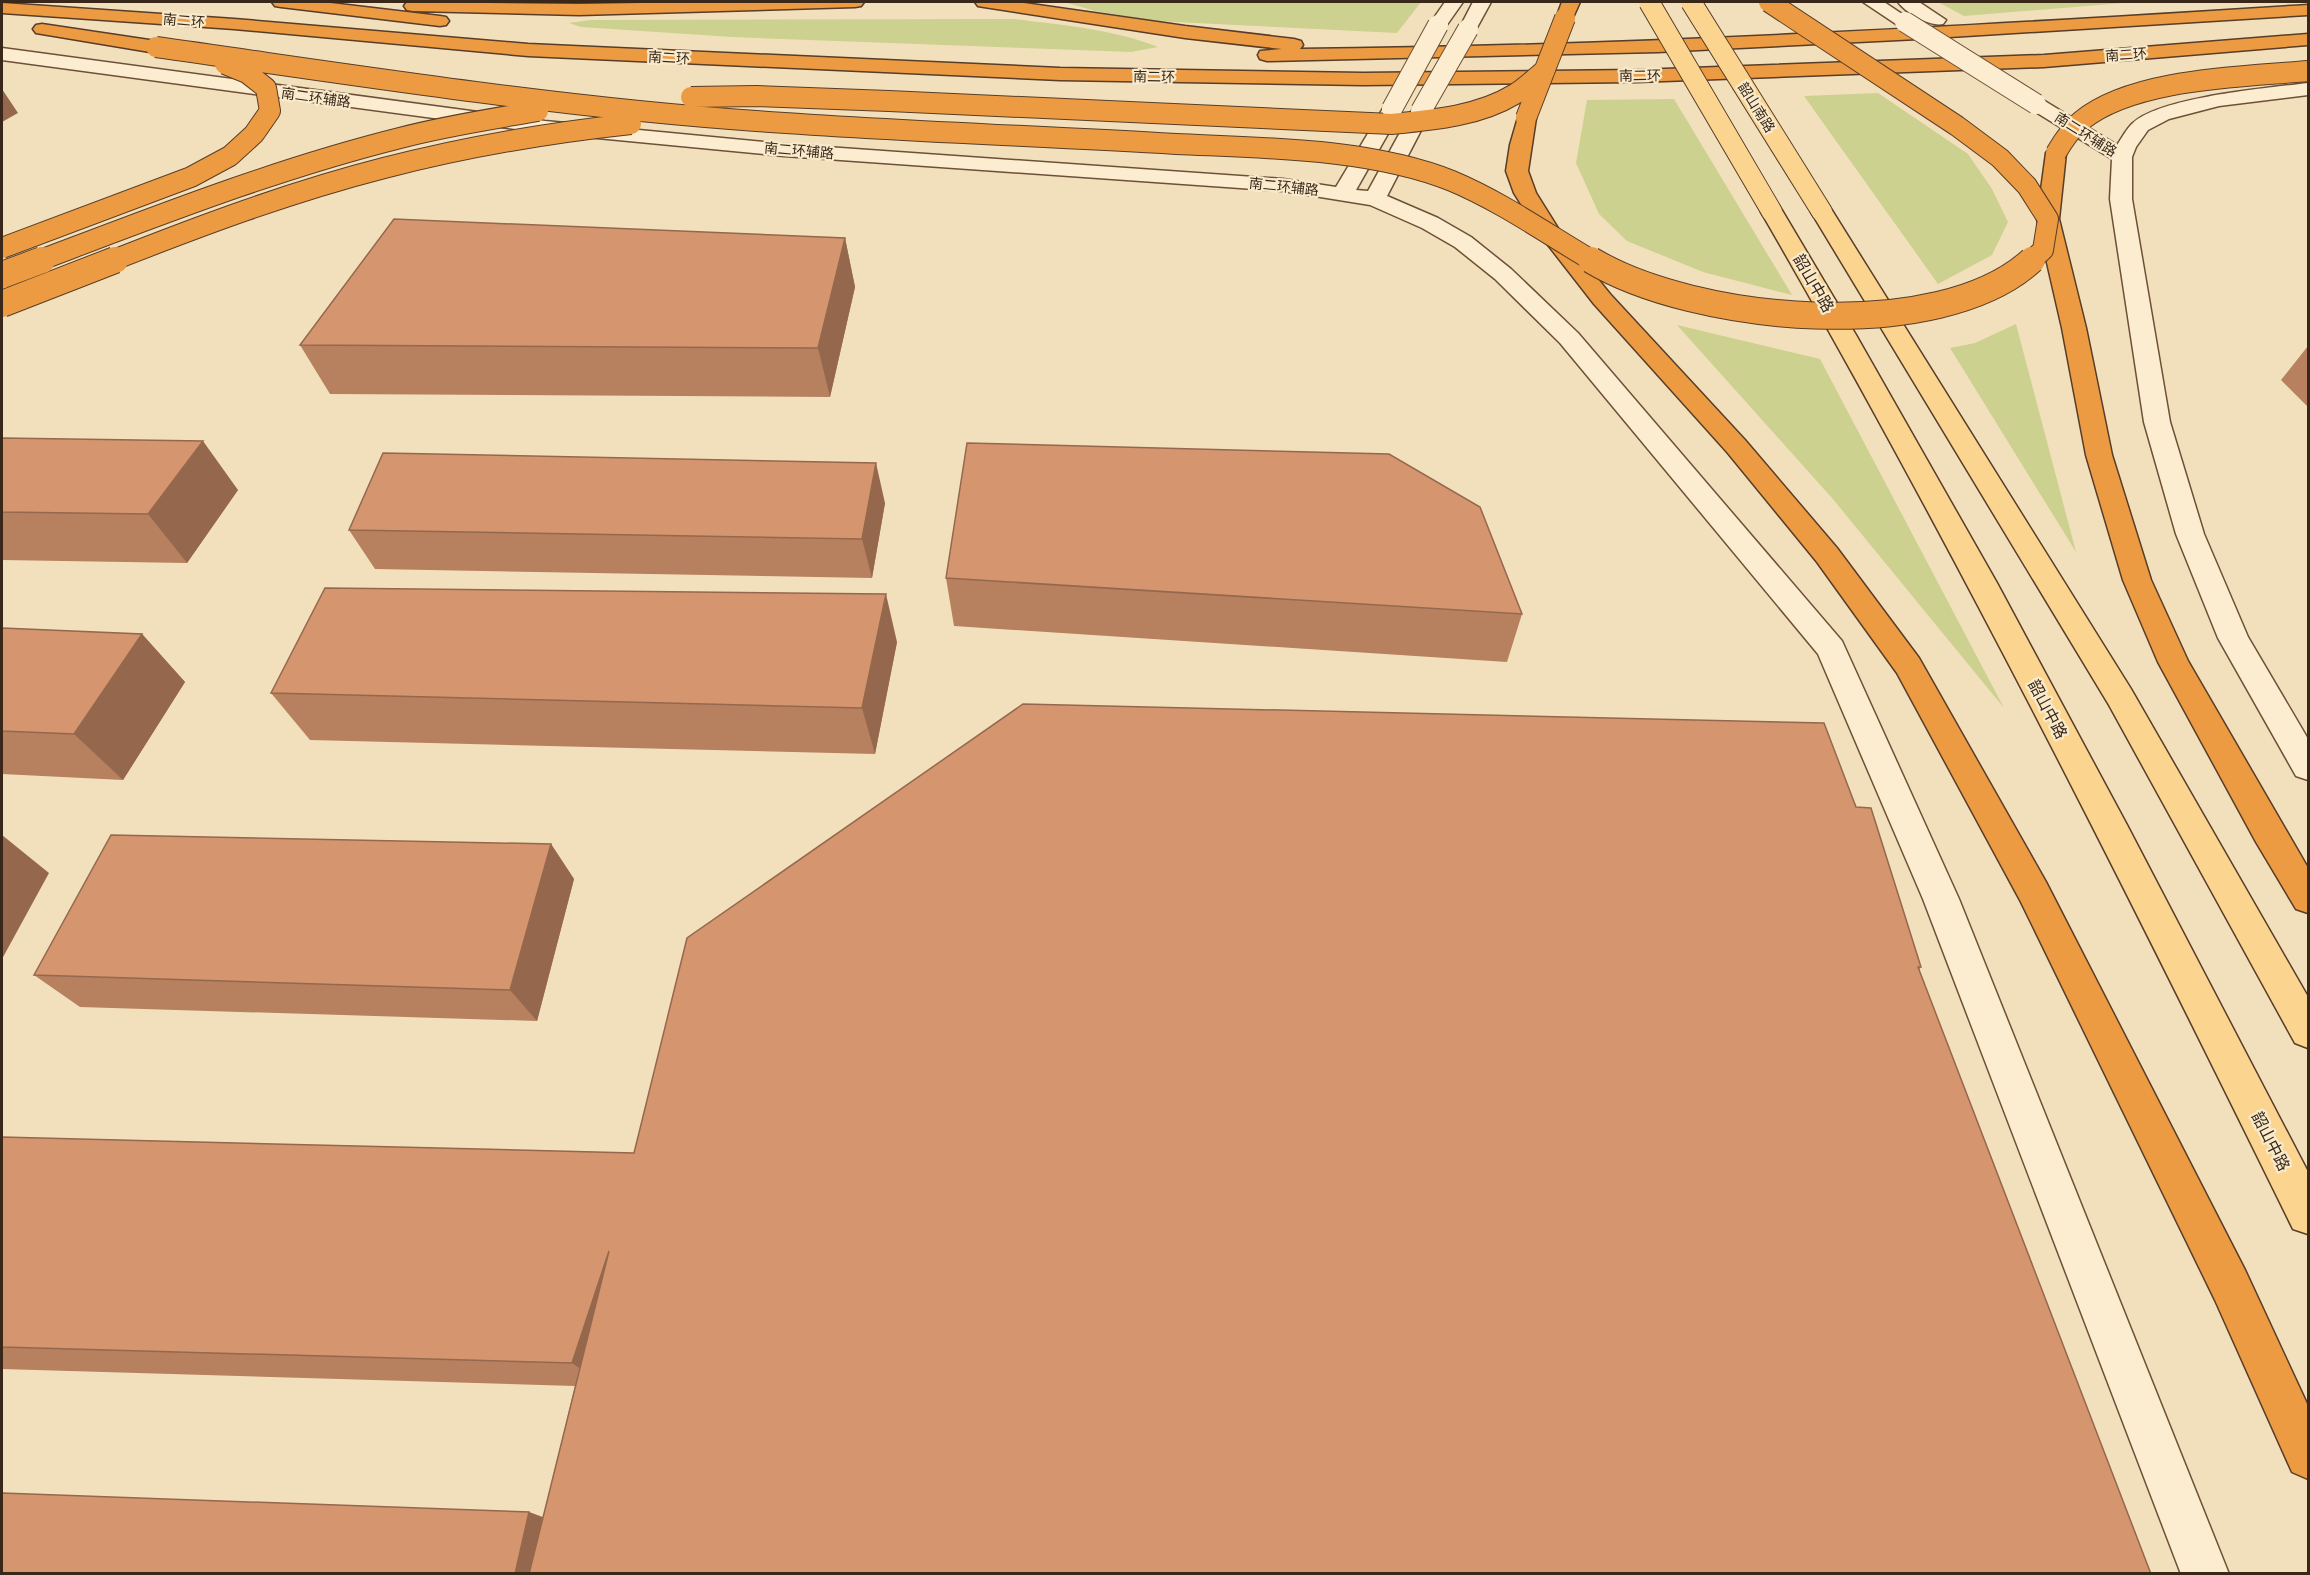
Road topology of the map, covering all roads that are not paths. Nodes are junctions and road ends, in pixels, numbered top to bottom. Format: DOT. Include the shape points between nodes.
graph roads {
  1 [pos="281,2"];
  2 [pos="331,2"];
  3 [pos="855,2"];
  4 [pos="984,2"];
  5 [pos="1057,2"];
  6 [pos="1454,2"];
  7 [pos="1482,2"];
  8 [pos="1571,2"];
  9 [pos="1649,2"];
  10 [pos="1691,2"];
  11 [pos="1769,2"];
  12 [pos="1872,2"];
  13 [pos="1907,2"];
  14 [pos="2245,2"];
  15 [pos="2,8"];
  16 [pos="2308,10"];
  17 [pos="1106,19"];
  18 [pos="2134,21"];
  19 [pos="2,23"];
  20 [pos="528,28"];
  21 [pos="2308,40"];
  22 [pos="1505,52"];
  23 [pos="2,54"];
  24 [pos="204,54"];
  25 [pos="1223,55"];
  26 [pos="1545,70"];
  27 [pos="2308,71"];
  28 [pos="2036,81"];
  29 [pos="2308,89"];
  30 [pos="2065,99"];
  31 [pos="755,121"];
  32 [pos="2126,148"];
  33 [pos="1359,196"];
  34 [pos="2048,219"];
  35 [pos="1552,236"];
  36 [pos="2,248"];
  37 [pos="2,275"];
  38 [pos="2,304"];
  39 [pos="2308,767"];
  40 [pos="2308,898"];
  41 [pos="2308,1031"];
  42 [pos="2308,1214"];
  43 [pos="2308,1456"];
  44 [pos="2205,1574"];
  1 -- 20 [label="highway"];
  2 -- 3 [label="highway" via="519,10"];
  4 -- 17 [label="highway"];
  5 -- 17 [label="highway"];
  6 -- 33 [label="street, bridge" via="1392,110"];
  7 -- 33 [label="street, bridge" via="1421,111"];
  8 -- 26 [label="highway, bridge"];
  9 -- 42 [label="main road, 韶山中路, bridge" via="1899,428 2148,898"];
  10 -- 41 [label="main road, 韶山南路, bridge" via="2120,697"];
  11 -- 34 [label="highway, bridge" via="2000,158 2027,186"];
  12 -- 32 [label="street, 南二环辅路, bridge" via="2036,104"];
  13 -- 28 [label="street"];
  14 -- 18 [label="highway"];
  15 -- 21 [label="highway, 南二环" via="528,50 1060,74 1269,77 1637,76 2044,61"];
  16 -- 18 [label="highway, 南二环"];
  17 -- 22 [label="highway" via="1290,45"];
  18 -- 22 [label="highway, 南二环" via="1784,42"];
  19 -- 24 [label="highway, bridge"];
  22 -- 25 [label="highway, 南二环"];
  23 -- 33 [label="street, 南二环辅路" via="546,126 784,150 1283,185"];
  24 -- 31 [label="highway, bridge" via="530,100"];
  24 -- 36 [label="highway, bridge" via="247,74 266,88 270,111 254,134 230,156 191,177"];
  26 -- 35 [label="highway, bridge" via="1526,118 1517,171 1525,193"];
  26 -- 37 [label="highway, bridge" via="1515,93 1487,107 1444,119 1392,124 756,96 620,100 534,111 326,157"];
  27 -- 34 [label="highway, bridge" via="2167,86 2121,99 2088,115 2069,132 2056,153"];
  29 -- 32 [label="street, 南二环辅路" via="2218,100 2162,115 2141,126"];
  30 -- 32 [label="street"];
  31 -- 35 [label="highway, bridge" via="1354,156 1406,166 1451,181"];
  31 -- 38 [label="highway, bridge" via="659,122 578,129 504,140 410,161 300,192"];
  32 -- 39 [label="street" via="2121,199 2157,422 2190,534 2233,638"];
  33 -- 44 [label="street, 南二环辅路" via="1430,223 1463,242 1503,274 1560,330 1831,649 1941,899"];
  34 -- 35 [label="highway, bridge" via="2043,250 2018,273 1973,295 1921,309 1859,316 1793,314 1719,305 1647,285 1596,263"];
  34 -- 40 [label="highway" via="2099,455 2137,580 2173,662"];
  35 -- 43 [label="highway" via="1602,299 1736,446 1827,555 1908,666 2039,903 2230,1285"];
}
